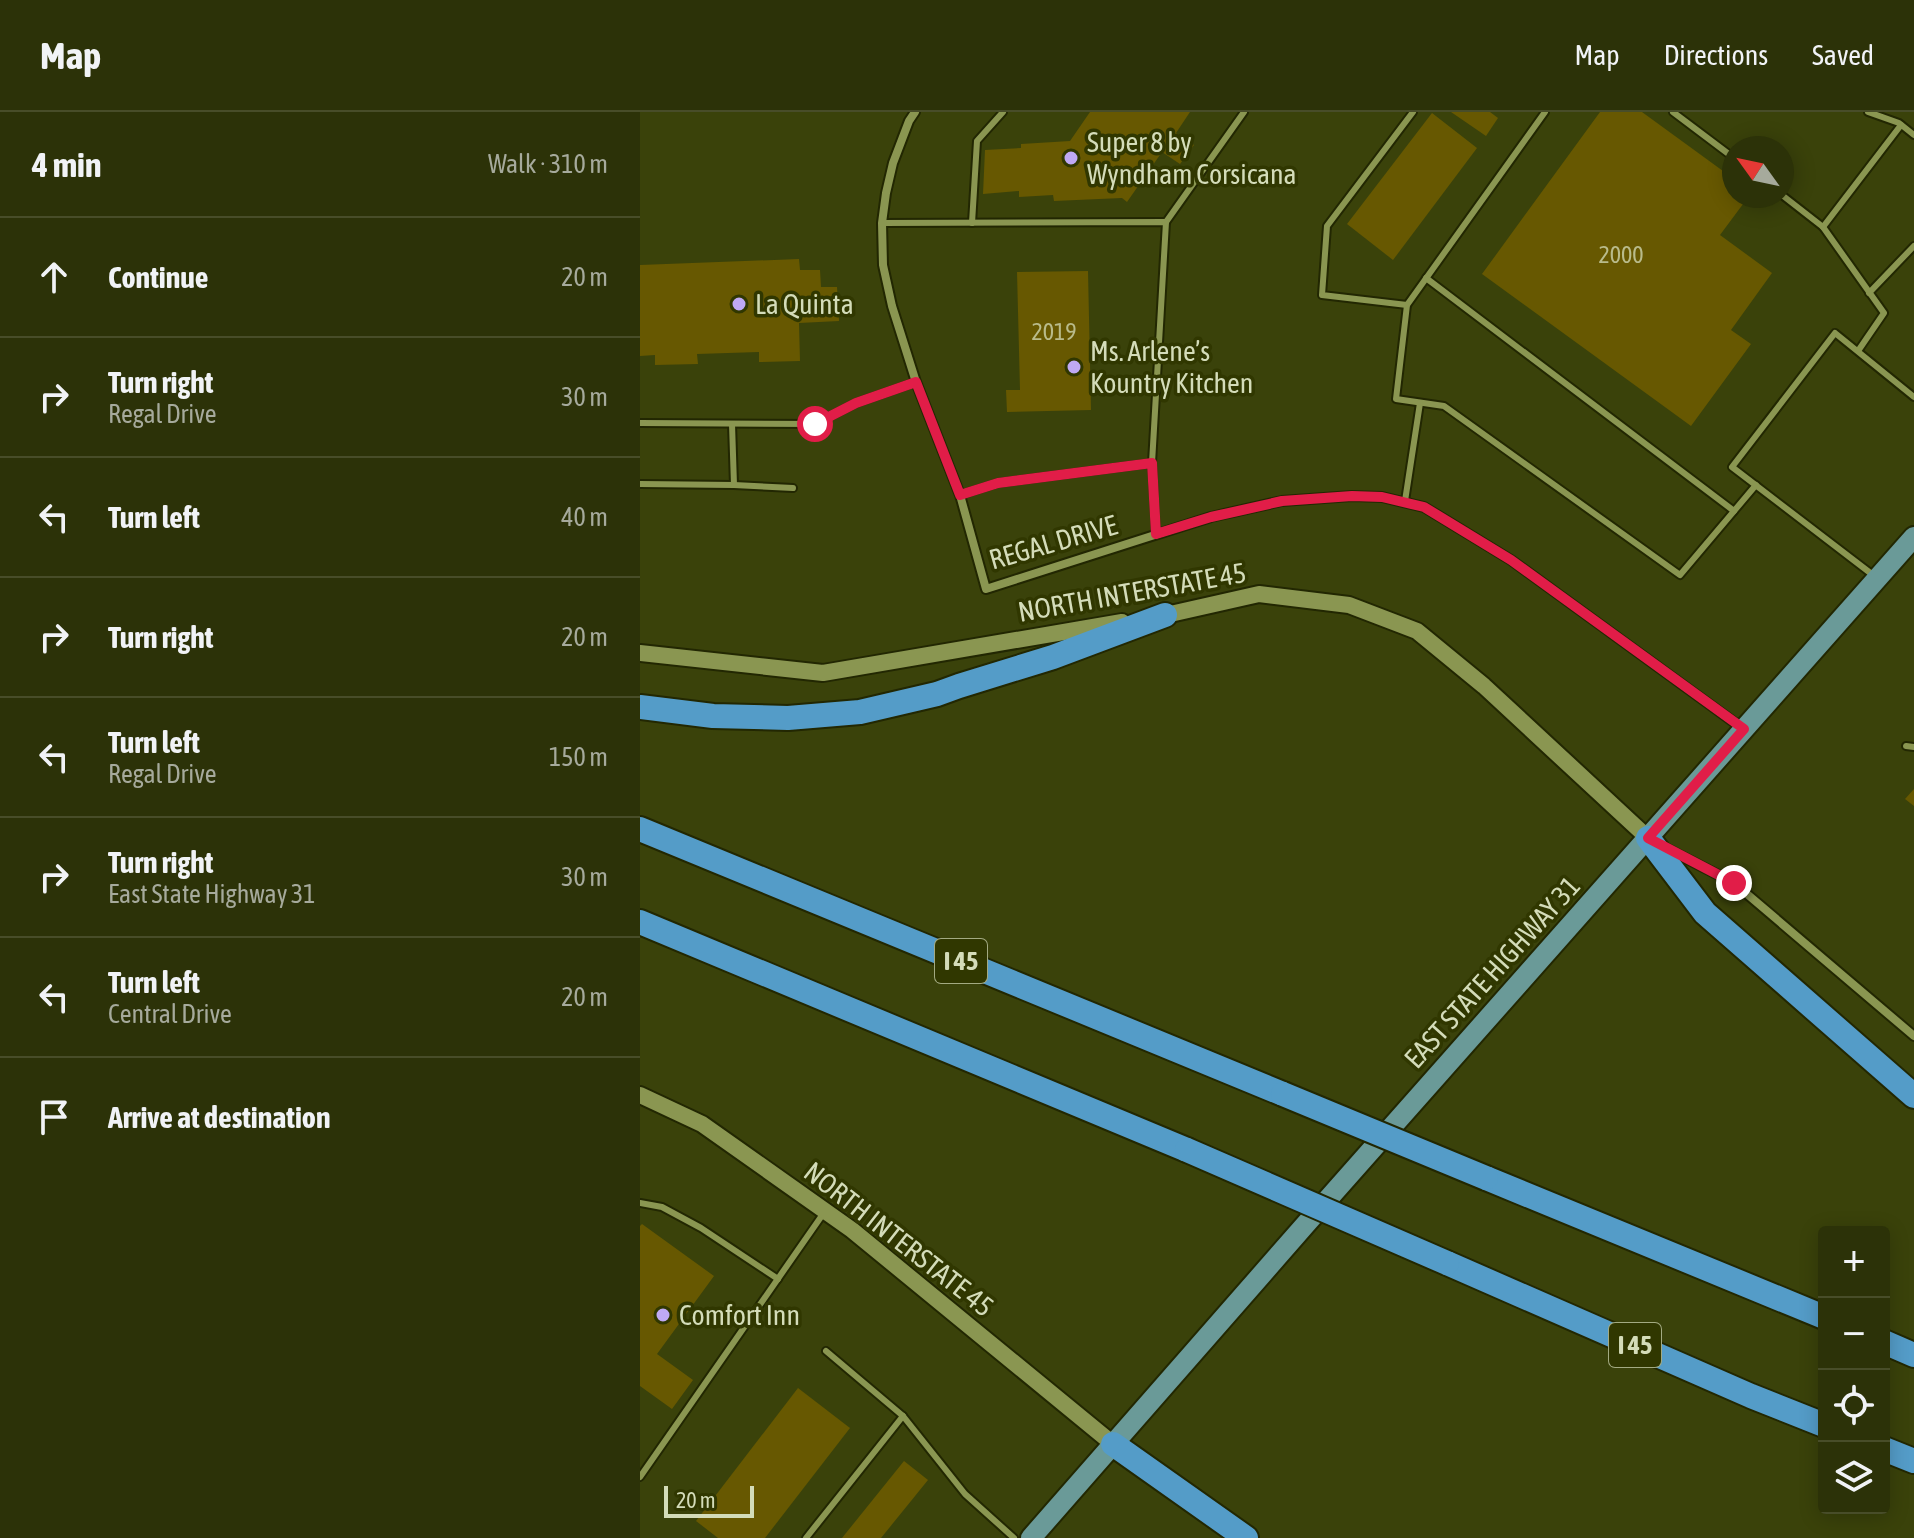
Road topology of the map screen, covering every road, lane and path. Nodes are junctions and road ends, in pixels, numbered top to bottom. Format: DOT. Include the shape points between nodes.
graph roads {
  1 [pos="915,112"];
  2 [pos="1003,112"];
  3 [pos="1244,112"];
  4 [pos="1413,112"];
  5 [pos="1545,112"];
  6 [pos="1673,112"];
  7 [pos="1868,112"];
  8 [pos="1901,125"];
  9 [pos="1914,135"];
  10 [pos="1722,149"];
  11 [pos="1794,204"];
  12 [pos="1166,222"];
  13 [pos="882,223"];
  14 [pos="972,223"];
  15 [pos="1823,227"];
  16 [pos="1914,246"];
  17 [pos="1426,278"];
  18 [pos="1869,293"];
  19 [pos="1407,305"];
  20 [pos="1858,351"];
  21 [pos="916,382"];
  22 [pos="1914,397"];
  23 [pos="1420,403"];
  24 [pos="640,423"];
  25 [pos="732,424"];
  26 [pos="1152,463"];
  27 [pos="640,484"];
  28 [pos="734,485"];
  29 [pos="1756,485"];
  30 [pos="793,488"];
  31 [pos="960,495"];
  32 [pos="1405,501"];
  33 [pos="1734,511"];
  34 [pos="1156,534"];
  35 [pos="1914,537"];
  36 [pos="1877,579"];
  37 [pos="1165,615"];
  38 [pos="640,653"];
  39 [pos="640,707"];
  40 [pos="1744,729"];
  41 [pos="640,829"];
  42 [pos="1648,838"];
  43 [pos="640,922"];
  44 [pos="1914,1036"];
  45 [pos="640,1095"];
  46 [pos="1914,1096"];
  47 [pos="640,1203"];
  48 [pos="825,1211"];
  49 [pos="778,1279"];
  50 [pos="1818,1315"];
  51 [pos="1890,1345"];
  52 [pos="826,1351"];
  53 [pos="1914,1355"];
  54 [pos="903,1416"];
  55 [pos="1818,1423"];
  56 [pos="1113,1444"];
  57 [pos="1890,1451"];
  58 [pos="1914,1461"];
  59 [pos="640,1477"];
  60 [pos="1038,1535"];
  61 [pos="806,1538"];
  62 [pos="1014,1538"];
  63 [pos="1246,1538"];
  1 -- 13 [label="street, REGAL DRIVE" via="893,163"];
  2 -- 14 [label="lane" via="977,141"];
  3 -- 12 [label="lane"];
  4 -- 19 [label="lane" via="1327,226 1322,295"];
  5 -- 17 [label="lane"];
  6 -- 10 [label="lane"];
  7 -- 8 [label="lane"];
  8 -- 9 [label="lane"];
  8 -- 15 [label="lane"];
  11 -- 15 [label="lane"];
  12 -- 14 [label="lane"];
  12 -- 26 [label="lane"];
  13 -- 14 [label="lane"];
  13 -- 21 [label="street, REGAL DRIVE" via="883,265"];
  15 -- 18 [label="lane"];
  16 -- 18 [label="lane"];
  17 -- 19 [label="lane"];
  17 -- 33 [label="lane"];
  18 -- 20 [label="lane" via="1884,313"];
  19 -- 23 [label="lane" via="1396,399"];
  20 -- 22 [label="lane"];
  20 -- 29 [label="lane" via="1835,333 1732,467"];
  21 -- 25 [label="lane" via="815,424"];
  21 -- 31 [label="street, REGAL DRIVE"];
  23 -- 32 [label="lane"];
  23 -- 33 [label="lane" via="1444,406 1680,575"];
  24 -- 25 [label="lane"];
  25 -- 28 [label="lane"];
  26 -- 31 [label="lane" via="998,483"];
  26 -- 34 [label="lane"];
  27 -- 28 [label="lane"];
  28 -- 30 [label="lane"];
  29 -- 33 [label="lane"];
  29 -- 36 [label="lane"];
  31 -- 34 [label="street, REGAL DRIVE" via="986,589"];
  32 -- 34 [label="street, REGAL DRIVE" via="1352,496 1282,501"];
  32 -- 40 [label="street, REGAL DRIVE" via="1511,560"];
  35 -- 36 [label="main road, EAST STATE HIGHWAY 31"];
  36 -- 40 [label="main road, EAST STATE HIGHWAY 31"];
  37 -- 38 [label="main road, NORTH INTERSTATE 45" via="823,673"];
  37 -- 39 [label="highway" via="937,694 860,712 788,718"];
  37 -- 42 [label="main road, NORTH INTERSTATE 45" via="1259,594 1349,605 1417,631"];
  40 -- 42 [label="main road, EAST STATE HIGHWAY 31"];
  41 -- 50 [label="highway, I 45, bridge"];
  42 -- 44 [label="street" via="1734,883"];
  42 -- 46 [label="highway" via="1705,913"];
  42 -- 56 [label="main road, EAST STATE HIGHWAY 31"];
  43 -- 55 [label="highway, I 45, bridge" via="1187,1150"];
  45 -- 48 [label="main road, NORTH INTERSTATE 45" via="702,1124"];
  47 -- 49 [label="lane" via="662,1207 701,1228"];
  48 -- 49 [label="lane"];
  48 -- 56 [label="main road, NORTH INTERSTATE 45"];
  49 -- 59 [label="lane"];
  51 -- 53 [label="highway"];
  52 -- 54 [label="lane"];
  54 -- 61 [label="lane"];
  54 -- 62 [label="lane" via="965,1494"];
  56 -- 60 [label="main road, EAST STATE HIGHWAY 31"];
  56 -- 63 [label="highway"];
  57 -- 58 [label="highway"];
}
